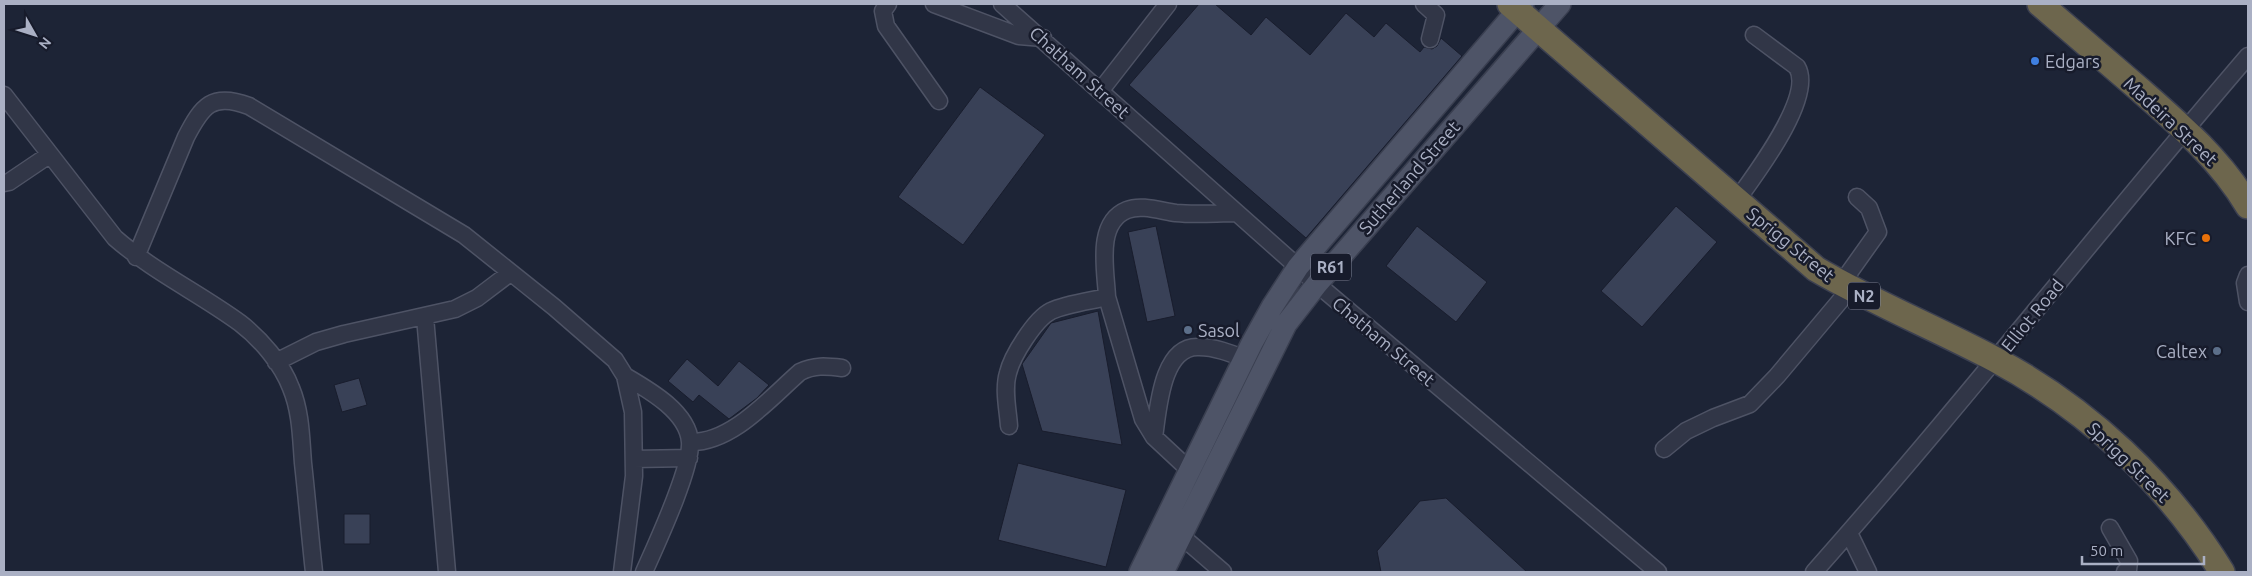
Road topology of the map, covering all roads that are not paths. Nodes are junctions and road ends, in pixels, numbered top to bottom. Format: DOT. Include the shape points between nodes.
graph roads {
  1 [pos="888,4"];
  2 [pos="934,4"];
  3 [pos="1002,4"];
  4 [pos="1168,4"];
  5 [pos="1424,4"];
  6 [pos="1560,4"];
  7 [pos="2040,4"];
  8 [pos="1517,6"];
  9 [pos="1538,28"];
  10 [pos="1754,35"];
  11 [pos="1043,38"];
  12 [pos="1430,40"];
  13 [pos="2248,56"];
  14 [pos="1101,90"];
  15 [pos="4,95"];
  16 [pos="939,102"];
  17 [pos="2185,129"];
  18 [pos="49,155"];
  19 [pos="4,183"];
  20 [pos="1858,197"];
  21 [pos="1737,200"];
  22 [pos="2248,206"];
  23 [pos="1238,213"];
  24 [pos="136,257"];
  25 [pos="1298,267"];
  26 [pos="510,273"];
  27 [pos="2248,275"];
  28 [pos="1316,284"];
  29 [pos="1845,286"];
  30 [pos="1107,297"];
  31 [pos="2248,302"];
  32 [pos="426,317"];
  33 [pos="1245,358"];
  34 [pos="1996,360"];
  35 [pos="276,362"];
  36 [pos="842,368"];
  37 [pos="625,376"];
  38 [pos="1009,426"];
  39 [pos="1154,438"];
  40 [pos="1664,449"];
  41 [pos="689,450"];
  42 [pos="634,459"];
  43 [pos="1197,478"];
  44 [pos="1173,528"];
  45 [pos="2110,528"];
  46 [pos="1849,533"];
  47 [pos="314,572"];
  48 [pos="447,572"];
  49 [pos="622,572"];
  50 [pos="644,572"];
  51 [pos="1140,572"];
  52 [pos="1163,572"];
  53 [pos="1223,572"];
  54 [pos="1658,572"];
  55 [pos="1814,572"];
  56 [pos="1868,572"];
  57 [pos="2125,572"];
  58 [pos="2222,572"];
  1 -- 16 [label="street" via="883,11 886,26"];
  2 -- 11 [label="street" via="1019,36"];
  3 -- 11 [label="street, Chatham Street"];
  4 -- 14 [label="street"];
  5 -- 12 [label="street" via="1436,15"];
  6 -- 9 [label="main road, Sutherland Street / R61"];
  7 -- 17 [label="highway, Madeira Street"];
  8 -- 9 [label="highway, Sprigg Street / N2"];
  8 -- 25 [label="main road, Sutherland Street / R61"];
  9 -- 21 [label="highway, Sprigg Street / N2"];
  9 -- 28 [label="main road, Sutherland Street / R61"];
  10 -- 21 [label="street" via="1797,67 1800,82 1784,130"];
  11 -- 14 [label="street, Chatham Street"];
  13 -- 17 [label="street, Elliot Road"];
  14 -- 23 [label="street, Chatham Street"];
  15 -- 18 [label="street"];
  17 -- 22 [label="highway, Madeira Street" via="2220,166"];
  17 -- 34 [label="street, Elliot Road"];
  18 -- 19 [label="street"];
  18 -- 24 [label="street" via="116,238"];
  20 -- 29 [label="street" via="1869,208 1878,232"];
  21 -- 29 [label="highway, Sprigg Street / N2" via="1816,269"];
  23 -- 25 [label="street, Chatham Street"];
  23 -- 30 [label="street" via="1127,210 1113,220 1107,235"];
  24 -- 26 [label="street" via="196,118 207,106 231,99 248,106 464,235"];
  24 -- 35 [label="street" via="240,324 260,340"];
  25 -- 28 [label="street, Chatham Street"];
  25 -- 33 [label="main road, Sutherland Street / R61"];
  26 -- 32 [label="street" via="455,310"];
  26 -- 37 [label="street" via="614,360"];
  27 -- 31 [label="street" via="2244,283"];
  28 -- 43 [label="main road, Sutherland Street / R61" via="1286,324"];
  28 -- 54 [label="street, Chatham Street"];
  29 -- 34 [label="highway, Sprigg Street / N2"];
  29 -- 40 [label="street" via="1777,376 1750,404 1686,432"];
  30 -- 38 [label="street" via="1051,311 1026,338 1008,373"];
  30 -- 39 [label="street" via="1143,420"];
  32 -- 35 [label="street" via="316,342"];
  32 -- 48 [label="street"];
  33 -- 39 [label="street" via="1197,346 1179,355 1167,372 1160,394"];
  33 -- 43 [label="main road, Sutherland Street / R61"];
  34 -- 46 [label="street, Elliot Road"];
  34 -- 58 [label="highway, Sprigg Street / N2" via="2076,411 2112,440 2152,480 2201,538"];
  35 -- 47 [label="street" via="291,388 299,418"];
  36 -- 41 [label="street" via="811,367 800,372 730,431"];
  37 -- 41 [label="street" via="670,406 686,429"];
  37 -- 42 [label="street" via="633,412"];
  39 -- 43 [label="street"];
  41 -- 42 [label="street"];
  41 -- 50 [label="street" via="679,488"];
  42 -- 49 [label="street"];
  43 -- 44 [label="main road, Sutherland Street / R61"];
  44 -- 51 [label="main road, Sutherland Street / R61"];
  44 -- 52 [label="main road, Sutherland Street / R61"];
  44 -- 53 [label="street"];
  45 -- 57 [label="street" via="2129,562"];
  46 -- 55 [label="street, Elliot Road"];
  46 -- 56 [label="street"];
}
